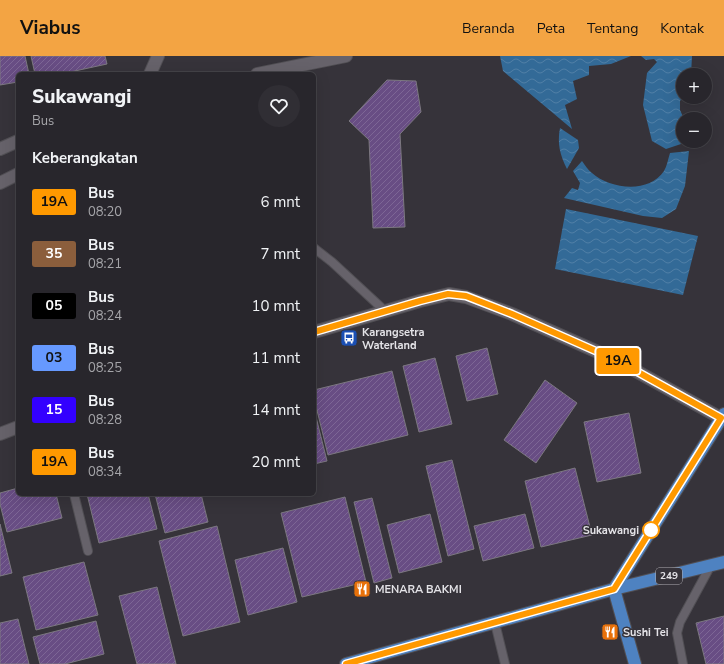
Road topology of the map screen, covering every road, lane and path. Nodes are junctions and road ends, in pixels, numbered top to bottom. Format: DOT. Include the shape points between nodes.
graph roads {
  1 [pos="158,56"];
  2 [pos="346,56"];
  3 [pos="151,72"];
  4 [pos="267,72"];
  5 [pos="16,142"];
  6 [pos="0,149"];
  7 [pos="16,175"];
  8 [pos="0,183"];
  9 [pos="316,250"];
  10 [pos="385,311"];
  11 [pos="316,331"];
  12 [pos="723,417"];
  13 [pos="16,428"];
  14 [pos="0,434"];
  15 [pos="74,496"];
  16 [pos="88,551"];
  17 [pos="724,562"];
  18 [pos="711,565"];
  19 [pos="614,589"];
  20 [pos="495,623"];
  21 [pos="363,662"];
  22 [pos="346,664"];
  23 [pos="505,664"];
  24 [pos="635,664"];
  25 [pos="682,664"];
  1 -- 3 [label="street"];
  2 -- 4 [label="street"];
  5 -- 6 [label="street"];
  7 -- 8 [label="street"];
  9 -- 10 [label="lane"];
  10 -- 11 [label="street"];
  10 -- 12 [label="street" via="448,294 466,296 616,360"];
  12 -- 19 [label="main road"];
  13 -- 14 [label="street"];
  15 -- 16 [label="lane"];
  17 -- 18 [label="main road, 249"];
  18 -- 19 [label="main road, 249"];
  18 -- 25 [label="lane" via="680,622 677,633"];
  19 -- 20 [label="main road, 249"];
  19 -- 24 [label="main road"];
  20 -- 21 [label="main road, 249"];
  20 -- 23 [label="lane"];
  21 -- 22 [label="main road, 249"];
}
